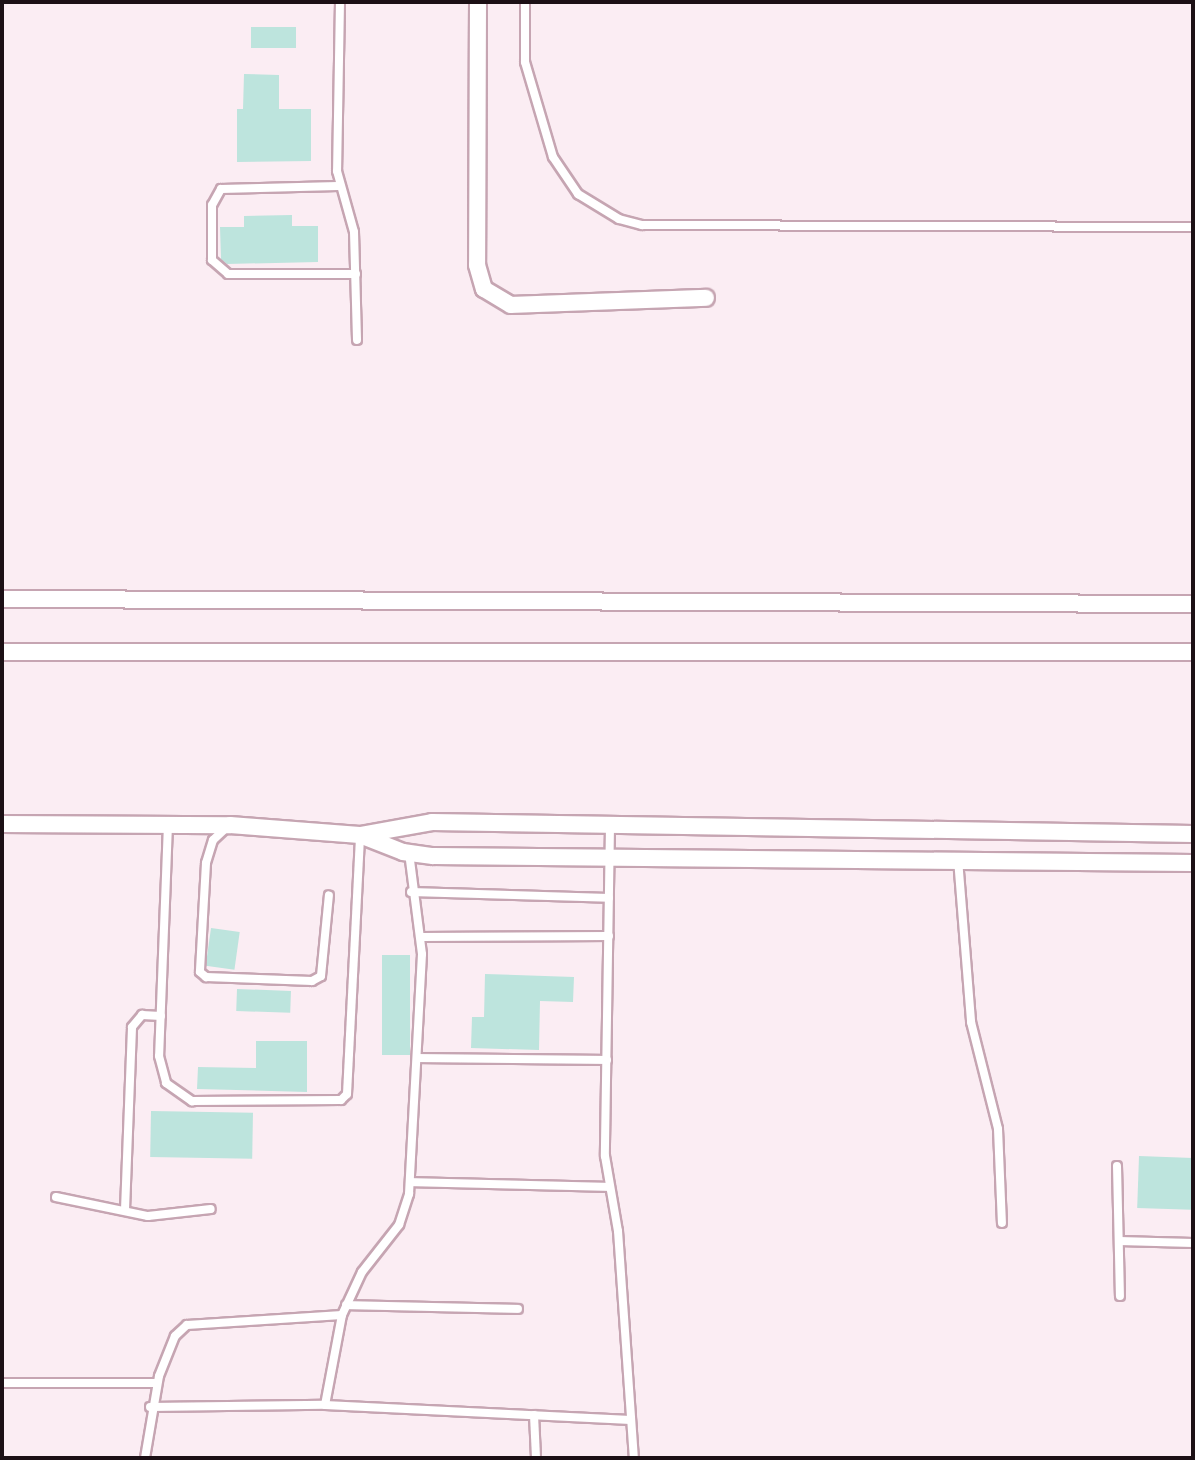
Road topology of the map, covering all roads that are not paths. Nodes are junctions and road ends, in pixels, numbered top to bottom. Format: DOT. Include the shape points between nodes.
graph roads {
  1 [pos="340,2"];
  2 [pos="478,2"];
  3 [pos="526,2"];
  4 [pos="338,186"];
  5 [pos="1193,226"];
  6 [pos="356,274"];
  7 [pos="706,298"];
  8 [pos="357,340"];
  9 [pos="2,599"];
  10 [pos="1193,604"];
  11 [pos="2,652"];
  12 [pos="1193,652"];
  13 [pos="2,824"];
  14 [pos="168,824"];
  15 [pos="230,825"];
  16 [pos="610,826"];
  17 [pos="1193,834"];
  18 [pos="360,835"];
  19 [pos="409,853"];
  20 [pos="610,858"];
  21 [pos="958,859"];
  22 [pos="1193,863"];
  23 [pos="411,892"];
  24 [pos="329,895"];
  25 [pos="609,898"];
  26 [pos="609,936"];
  27 [pos="421,937"];
  28 [pos="161,1016"];
  29 [pos="419,1058"];
  30 [pos="607,1060"];
  31 [pos="1117,1166"];
  32 [pos="410,1182"];
  33 [pos="609,1186"];
  34 [pos="56,1197"];
  35 [pos="211,1209"];
  36 [pos="125,1210"];
  37 [pos="1002,1223"];
  38 [pos="1119,1241"];
  39 [pos="1193,1243"];
  40 [pos="1120,1296"];
  41 [pos="346,1305"];
  42 [pos="518,1309"];
  43 [pos="342,1315"];
  44 [pos="2,1383"];
  45 [pos="156,1383"];
  46 [pos="324,1405"];
  47 [pos="150,1407"];
  48 [pos="534,1415"];
  49 [pos="631,1420"];
  50 [pos="145,1458"];
  51 [pos="536,1458"];
  52 [pos="634,1458"];
  1 -- 4 [label="lane"];
  2 -- 7 [label="street" via="477,265 484,289 511,305"];
  3 -- 5 [label="lane" via="525,62 553,157 578,194 619,219 642,225"];
  4 -- 6 [label="lane" via="354,232"];
  4 -- 6 [label="lane" via="221,189 212,205 212,260 228,274"];
  6 -- 8 [label="lane"];
  9 -- 10 [label="street"];
  11 -- 12 [label="street"];
  13 -- 14 [label="street"];
  14 -- 15 [label="street"];
  14 -- 28 [label="lane"];
  15 -- 18 [label="street"];
  15 -- 24 [label="lane" via="213,840 206,863 200,972 206,978 312,981 321,976"];
  16 -- 17 [label="street"];
  16 -- 18 [label="street" via="417,822"];
  16 -- 20 [label="lane"];
  18 -- 19 [label="street"];
  18 -- 28 [label="lane" via="344,1098 184,1098 162,1071"];
  19 -- 20 [label="street"];
  19 -- 23 [label="lane"];
  20 -- 21 [label="street"];
  20 -- 25 [label="lane"];
  21 -- 22 [label="street"];
  21 -- 37 [label="lane" via="971,1022 998,1129"];
  23 -- 25 [label="lane"];
  23 -- 27 [label="lane"];
  25 -- 26 [label="lane"];
  26 -- 27 [label="lane"];
  26 -- 30 [label="lane"];
  27 -- 29 [label="lane"];
  28 -- 36 [label="lane" via="142,1015 132,1027"];
  29 -- 30 [label="lane"];
  29 -- 32 [label="lane"];
  30 -- 33 [label="lane"];
  31 -- 38 [label="lane"];
  32 -- 33 [label="lane"];
  32 -- 41 [label="lane" via="399,1225 367,1264"];
  33 -- 49 [label="lane" via="618,1231"];
  34 -- 36 [label="lane"];
  35 -- 36 [label="lane" via="156,1217"];
  38 -- 39 [label="lane"];
  38 -- 40 [label="lane"];
  41 -- 42 [label="lane"];
  41 -- 43 [label="lane"];
  43 -- 45 [label="lane" via="194,1322 175,1336"];
  43 -- 46 [label="lane"];
  44 -- 45 [label="lane"];
  45 -- 47 [label="lane"];
  46 -- 47 [label="lane"];
  46 -- 48 [label="lane"];
  47 -- 50 [label="lane"];
  48 -- 49 [label="lane"];
  48 -- 51 [label="lane"];
  49 -- 52 [label="lane"];
}
